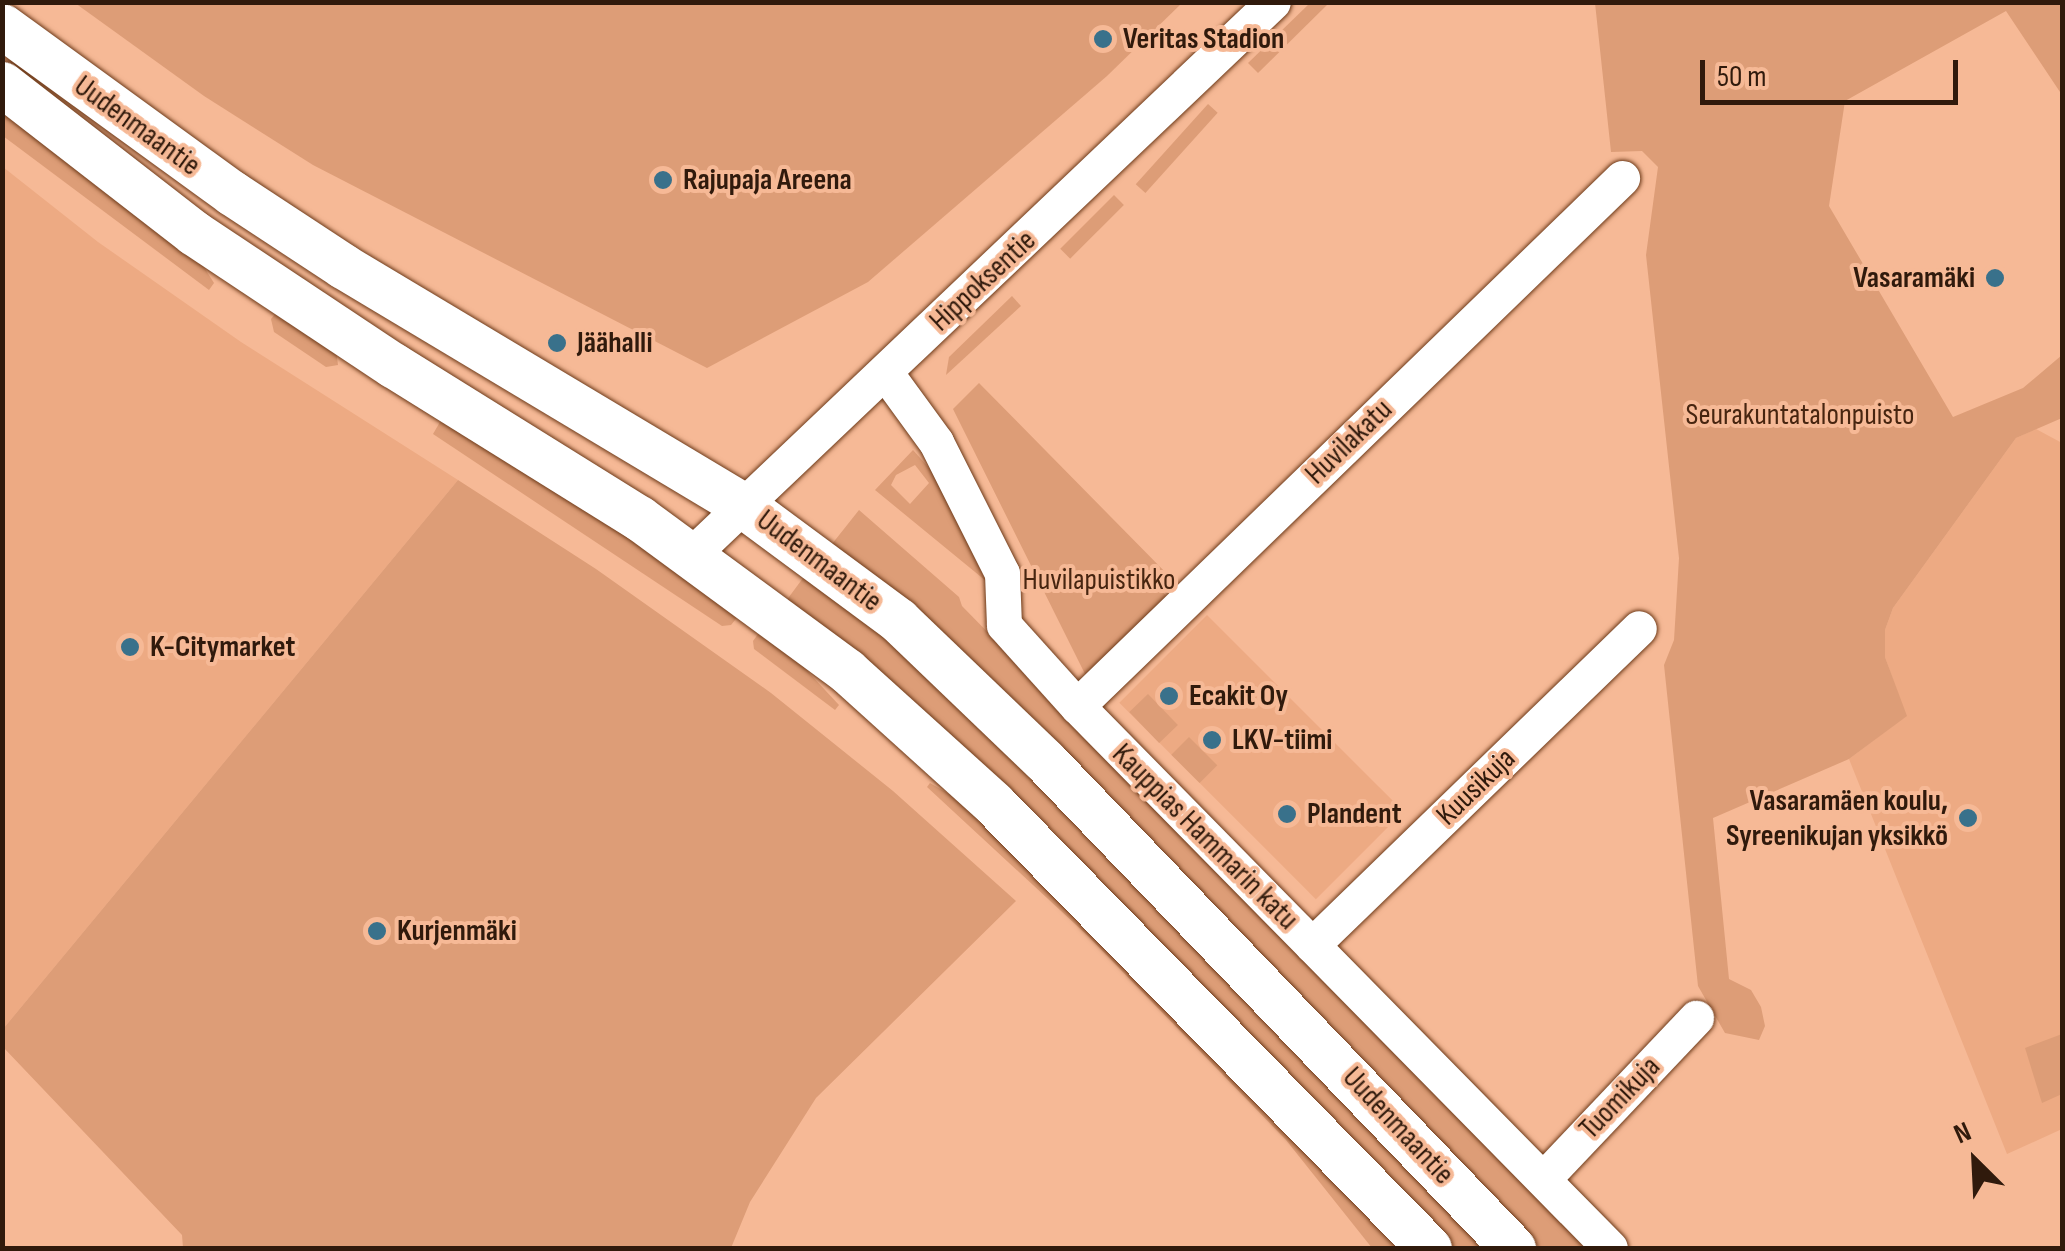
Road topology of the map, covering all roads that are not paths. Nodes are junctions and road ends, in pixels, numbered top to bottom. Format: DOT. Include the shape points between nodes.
graph roads {
  1 [pos="1273,2"];
  2 [pos="2,26"];
  3 [pos="2,84"];
  4 [pos="1622,178"];
  5 [pos="885,372"];
  6 [pos="744,506"];
  7 [pos="690,556"];
  8 [pos="1639,628"];
  9 [pos="1076,706"];
  10 [pos="1312,945"];
  11 [pos="1696,1018"];
  12 [pos="1544,1178"];
  13 [pos="1428,1248"];
  14 [pos="1513,1248"];
  15 [pos="1610,1248"];
  1 -- 5 [label="street, Hippoksentie"];
  2 -- 6 [label="main road, Uudenmaantie" via="121,117 342,266"];
  3 -- 7 [label="main road, Uudenmaantie" via="194,233"];
  4 -- 9 [label="street, Huvilakatu"];
  5 -- 6 [label="street, Hippoksentie"];
  5 -- 9 [label="street, Kauppias Hammarin katu" via="936,442 1002,573 1004,625"];
  6 -- 7 [label="street, Hippoksentie"];
  6 -- 14 [label="main road, Uudenmaantie" via="898,620 984,698"];
  7 -- 13 [label="main road, Uudenmaantie" via="847,671 993,803"];
  8 -- 10 [label="street, Kuusikuja"];
  9 -- 10 [label="street, Kauppias Hammarin katu"];
  10 -- 12 [label="street, Kauppias Hammarin katu"];
  11 -- 12 [label="street, Tuomikuja"];
  12 -- 15 [label="street, Kauppias Hammarin katu"];
}
